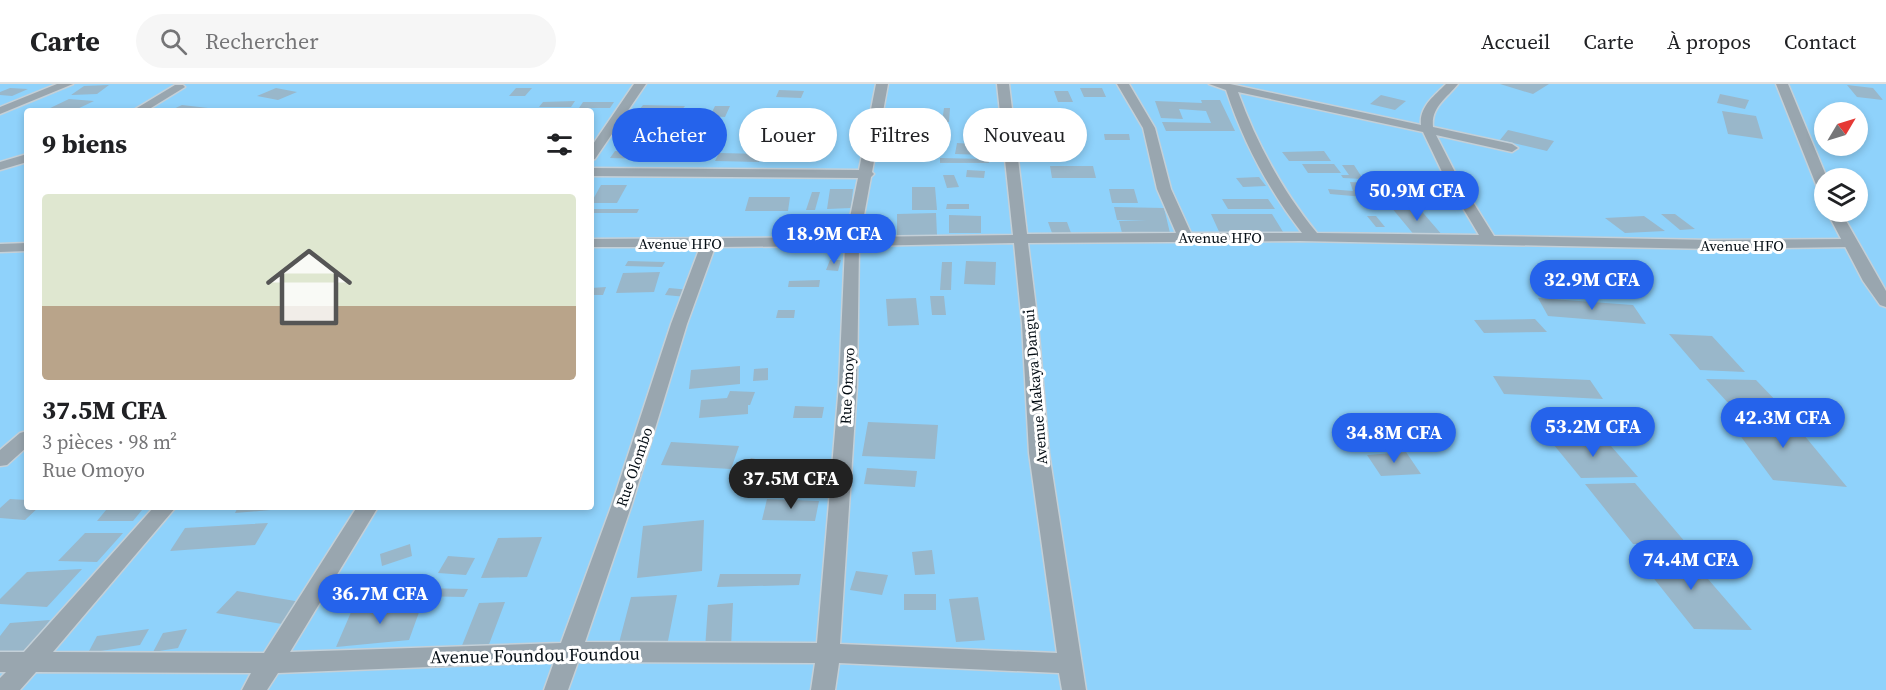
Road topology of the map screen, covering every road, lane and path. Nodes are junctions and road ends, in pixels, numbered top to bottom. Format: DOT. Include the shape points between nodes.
graph roads {
  1 [pos="67,84"];
  2 [pos="640,84"];
  3 [pos="882,84"];
  4 [pos="1003,84"];
  5 [pos="1123,84"];
  6 [pos="1215,84"];
  7 [pos="1452,84"];
  8 [pos="1782,84"];
  9 [pos="179,87"];
  10 [pos="1231,89"];
  11 [pos="143,108"];
  12 [pos="0,111"];
  13 [pos="1425,128"];
  14 [pos="1512,148"];
  15 [pos="594,152"];
  16 [pos="24,159"];
  17 [pos="0,166"];
  18 [pos="1816,168"];
  19 [pos="594,172"];
  20 [pos="867,174"];
  21 [pos="1839,222"];
  22 [pos="1185,236"];
  23 [pos="1313,237"];
  24 [pos="1019,239"];
  25 [pos="1490,241"];
  26 [pos="852,242"];
  27 [pos="594,243"];
  28 [pos="709,243"];
  29 [pos="1850,243"];
  30 [pos="24,247"];
  31 [pos="0,248"];
  32 [pos="1886,302"];
  33 [pos="24,440"];
  34 [pos="0,460"];
  35 [pos="163,510"];
  36 [pos="366,510"];
  37 [pos="569,652"];
  38 [pos="828,652"];
  39 [pos="0,662"];
  40 [pos="29,662"];
  41 [pos="270,663"];
  42 [pos="1069,664"];
  43 [pos="5,690"];
  44 [pos="254,690"];
  45 [pos="556,690"];
  46 [pos="823,690"];
  47 [pos="1074,690"];
  1 -- 12 [label="street"];
  2 -- 15 [label="street"];
  3 -- 20 [label="street, Rue Omoyo"];
  4 -- 24 [label="street, Avenue Makaya Dangui"];
  5 -- 22 [label="street" via="1149,128 1164,189"];
  6 -- 10 [label="street"];
  7 -- 13 [label="street" via="1428,111"];
  8 -- 18 [label="street"];
  9 -- 11 [label="street"];
  10 -- 13 [label="street"];
  10 -- 23 [label="street" via="1264,165 1289,208"];
  13 -- 14 [label="street"];
  13 -- 25 [label="street"];
  16 -- 17 [label="street"];
  19 -- 20 [label="street"];
  20 -- 26 [label="street, Rue Omoyo"];
  21 -- 29 [label="street"];
  22 -- 23 [label="street, Avenue HFO"];
  22 -- 24 [label="street, Avenue HFO"];
  23 -- 25 [label="street, Avenue HFO"];
  24 -- 26 [label="street, Avenue HFO"];
  24 -- 42 [label="street, Avenue Makaya Dangui" via="1030,324 1039,453"];
  25 -- 29 [label="street, Avenue HFO" via="1746,246"];
  26 -- 28 [label="street, Avenue HFO"];
  26 -- 38 [label="street, Rue Omoyo" via="848,385"];
  27 -- 28 [label="street, Avenue HFO"];
  28 -- 37 [label="street, Rue Olombo"];
  29 -- 32 [label="street"];
  30 -- 31 [label="street"];
  33 -- 34 [label="street"];
  35 -- 40 [label="street"];
  36 -- 41 [label="street"];
  37 -- 38 [label="street, Avenue Foundou Foundou"];
  37 -- 41 [label="street, Avenue Foundou Foundou"];
  37 -- 45 [label="street, Rue Olombo"];
  38 -- 42 [label="street, Avenue Foundou Foundou"];
  38 -- 46 [label="street, Rue Omoyo"];
  39 -- 40 [label="street, Avenue Foundou Foundou"];
  40 -- 41 [label="street, Avenue Foundou Foundou"];
  40 -- 43 [label="street"];
  41 -- 44 [label="street"];
  42 -- 47 [label="street, Avenue Makaya Dangui"];
}
